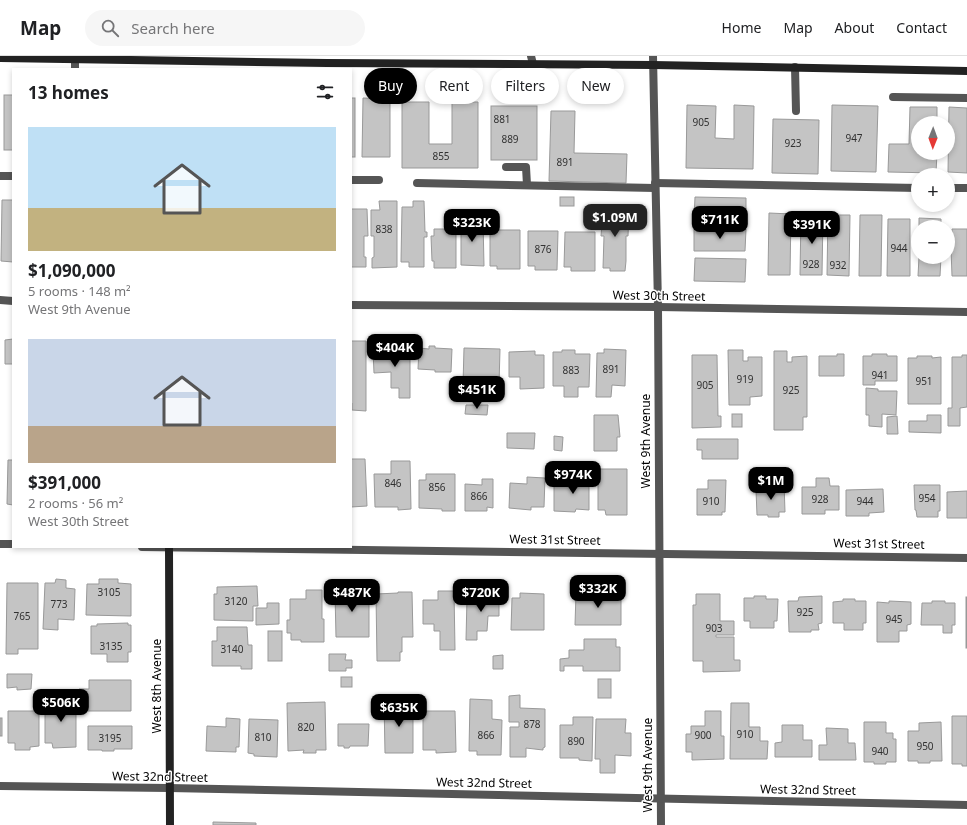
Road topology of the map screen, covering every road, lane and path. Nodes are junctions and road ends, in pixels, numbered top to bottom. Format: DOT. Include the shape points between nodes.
graph roads {
  1 [pos="653,56"];
  2 [pos="0,58"];
  3 [pos="75,59"];
  4 [pos="344,59"];
  5 [pos="532,60"];
  6 [pos="163,62"];
  7 [pos="212,65"];
  8 [pos="250,65"];
  9 [pos="275,65"];
  10 [pos="653,65"];
  11 [pos="327,66"];
  12 [pos="795,67"];
  13 [pos="75,68"];
  14 [pos="967,70"];
  15 [pos="894,97"];
  16 [pos="967,98"];
  17 [pos="796,111"];
  18 [pos="506,167"];
  19 [pos="0,176"];
  20 [pos="12,176"];
  21 [pos="352,180"];
  22 [pos="379,180"];
  23 [pos="417,183"];
  24 [pos="527,185"];
  25 [pos="655,186"];
  26 [pos="911,188"];
  27 [pos="955,188"];
  28 [pos="967,188"];
  29 [pos="0,300"];
  30 [pos="12,301"];
  31 [pos="352,305"];
  32 [pos="658,307"];
  33 [pos="967,312"];
  34 [pos="0,544"];
  35 [pos="12,544"];
  36 [pos="169,548"];
  37 [pos="250,548"];
  38 [pos="658,553"];
  39 [pos="967,558"];
  40 [pos="0,786"];
  41 [pos="170,788"];
  42 [pos="660,799"];
  43 [pos="967,805"];
  44 [pos="170,825"];
  45 [pos="660,825"];
  1 -- 10 [label="street, West 9th Avenue"];
  2 -- 3 [label="street"];
  3 -- 6 [label="street"];
  3 -- 13 [label="street"];
  4 -- 5 [label="street"];
  4 -- 11 [label="street"];
  5 -- 10 [label="street"];
  6 -- 7 [label="street"];
  7 -- 8 [label="street"];
  8 -- 9 [label="street"];
  9 -- 11 [label="street"];
  10 -- 12 [label="street"];
  10 -- 25 [label="street, West 9th Avenue"];
  12 -- 14 [label="street"];
  12 -- 17 [label="street"];
  15 -- 16 [label="street"];
  18 -- 24 [label="street" via="526,167"];
  19 -- 20 [label="street"];
  21 -- 22 [label="street"];
  23 -- 24 [label="street"];
  24 -- 25 [label="street"];
  25 -- 26 [label="street"];
  25 -- 32 [label="street, West 9th Avenue"];
  27 -- 28 [label="street"];
  29 -- 30 [label="street"];
  31 -- 32 [label="street, West 30th Street"];
  32 -- 33 [label="street, West 30th Street"];
  32 -- 38 [label="street, West 9th Avenue"];
  34 -- 35 [label="street"];
  36 -- 41 [label="street, West 8th Avenue"];
  37 -- 38 [label="street, West 31st Street"];
  38 -- 39 [label="street, West 31st Street"];
  38 -- 42 [label="street, West 9th Avenue"];
  40 -- 41 [label="street, West 32nd Street"];
  41 -- 42 [label="street, West 32nd Street"];
  41 -- 44 [label="street, West 8th Avenue"];
  42 -- 43 [label="street, West 32nd Street"];
  42 -- 45 [label="street, West 9th Avenue"];
}
